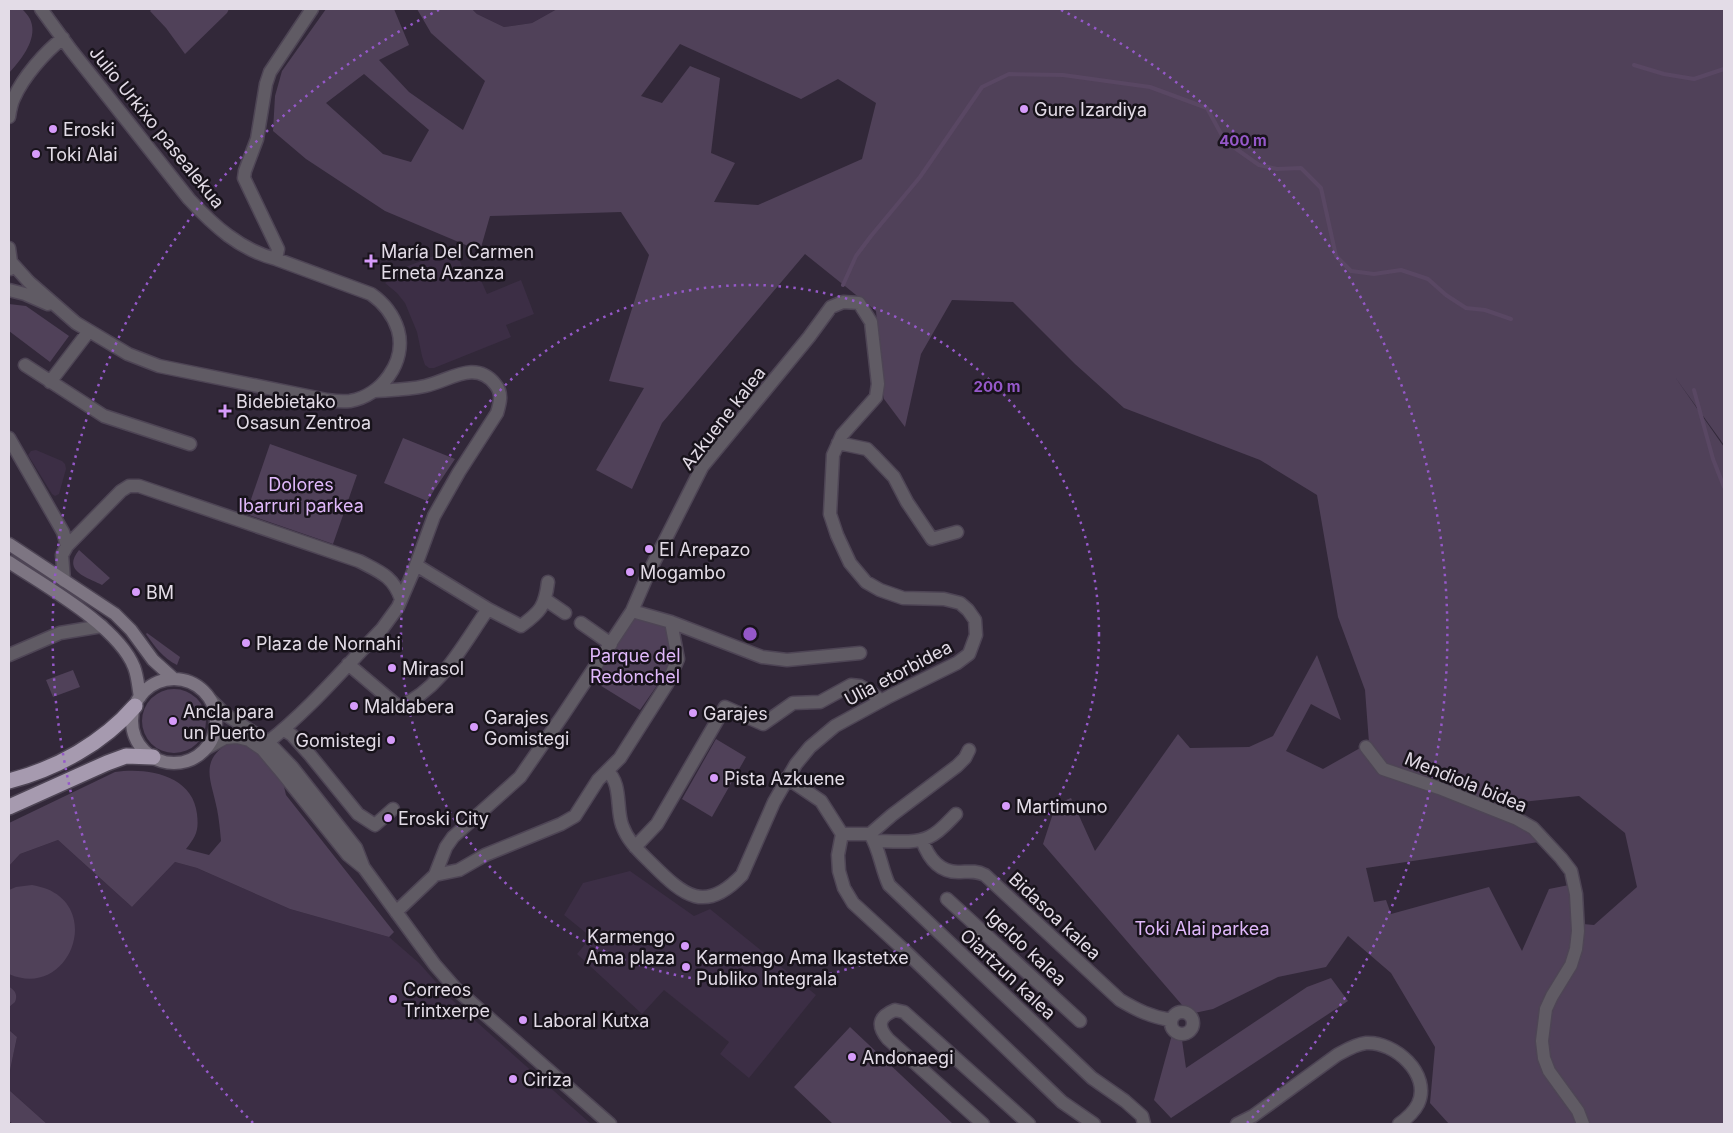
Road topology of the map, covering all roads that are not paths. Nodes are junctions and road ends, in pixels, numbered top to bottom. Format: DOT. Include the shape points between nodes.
graph roads {
  1 [pos="41,9"];
  2 [pos="312,9"];
  3 [pos="62,38"];
  4 [pos="9,117"];
  5 [pos="9,248"];
  6 [pos="276,258"];
  7 [pos="10,267"];
  8 [pos="9,290"];
  9 [pos="859,303"];
  10 [pos="62,311"];
  11 [pos="89,331"];
  12 [pos="25,365"];
  13 [pos="50,382"];
  14 [pos="375,391"];
  15 [pos="9,438"];
  16 [pos="838,443"];
  17 [pos="190,444"];
  18 [pos="956,532"];
  19 [pos="9,544"];
  20 [pos="67,546"];
  21 [pos="9,562"];
  22 [pos="416,564"];
  23 [pos="64,581"];
  24 [pos="548,582"];
  25 [pos="401,599"];
  26 [pos="546,600"];
  27 [pos="488,610"];
  28 [pos="632,611"];
  29 [pos="565,613"];
  30 [pos="671,622"];
  31 [pos="581,623"];
  32 [pos="102,626"];
  33 [pos="610,644"];
  34 [pos="860,654"];
  35 [pos="9,655"];
  36 [pos="348,664"];
  37 [pos="174,679"];
  38 [pos="211,700"];
  39 [pos="881,701"];
  40 [pos="137,702"];
  41 [pos="284,730"];
  42 [pos="268,742"];
  43 [pos="1366,747"];
  44 [pos="207,748"];
  45 [pos="968,750"];
  46 [pos="153,757"];
  47 [pos="607,771"];
  48 [pos="787,778"];
  49 [pos="9,781"];
  50 [pos="9,807"];
  51 [pos="393,809"];
  52 [pos="956,814"];
  53 [pos="842,834"];
  54 [pos="872,837"];
  55 [pos="922,840"];
  56 [pos="446,847"];
  57 [pos="635,848"];
  58 [pos="364,868"];
  59 [pos="459,870"];
  60 [pos="435,875"];
  61 [pos="947,899"];
  62 [pos="396,912"];
  63 [pos="1171,1020"];
  64 [pos="1080,1021"];
  65 [pos="610,1124"];
  66 [pos="983,1124"];
  67 [pos="1029,1124"];
  68 [pos="1094,1124"];
  69 [pos="1144,1124"];
  70 [pos="1237,1124"];
  71 [pos="1399,1124"];
  72 [pos="1583,1124"];
  1 -- 3 [label="street, Julio Urkixo pasealekua"];
  2 -- 6 [label="street" via="270,72 257,138 245,171 247,186 278,249"];
  3 -- 4 [label="street" via="23,82"];
  3 -- 6 [label="street, Julio Urkixo pasealekua" via="203,215 240,243 262,255"];
  5 -- 7 [label="street"];
  6 -- 14 [label="street, Julio Urkixo pasealekua" via="371,294 389,311 398,332 398,355 390,375"];
  7 -- 10 [label="street, Julio Urkixo pasealekua"];
  8 -- 10 [label="street, Julio Urkixo pasealekua"];
  9 -- 16 [label="street, Ulia etorbidea" via="871,322 877,391 876,397"];
  9 -- 28 [label="street, Azkuene kalea" via="843,302 831,307 702,467"];
  10 -- 11 [label="street, Julio Urkixo pasealekua"];
  11 -- 13 [label="street"];
  11 -- 14 [label="street, Julio Urkixo pasealekua" via="128,354 169,368 334,401 360,399"];
  12 -- 13 [label="street"];
  13 -- 17 [label="street" via="104,416"];
  14 -- 22 [label="street" via="425,386 460,373 476,372 488,376 500,394 501,403 496,413 434,516"];
  15 -- 20 [label="street" via="63,532"];
  16 -- 18 [label="street" via="867,449 873,455 894,477 906,502 932,539"];
  16 -- 39 [label="street, Ulia etorbidea" via="833,455 830,514 850,563 866,582 880,590 903,598 944,599 960,603 975,620 976,635 968,654 957,663"];
  19 -- 23 [label="main road"];
  20 -- 23 [label="street" via="62,555"];
  20 -- 25 [label="street" via="121,491 129,486 139,486 359,562 384,574 393,582"];
  21 -- 32 [label="main road"];
  22 -- 25 [label="street"];
  22 -- 27 [label="street"];
  23 -- 37 [label="main road" via="115,614 152,660"];
  24 -- 26 [label="street"];
  25 -- 36 [label="street" via="382,629"];
  26 -- 27 [label="street" via="521,626"];
  26 -- 29 [label="street"];
  27 -- 36 [label="street" via="438,680 415,700 399,707"];
  28 -- 30 [label="street"];
  28 -- 33 [label="street, Azkuene kalea"];
  30 -- 34 [label="street" via="751,658 787,660"];
  30 -- 47 [label="street" via="678,659 667,684 620,758"];
  31 -- 33 [label="street"];
  32 -- 35 [label="street" via="60,633"];
  32 -- 40 [label="main road" via="131,661 137,675"];
  33 -- 56 [label="street, Azkuene kalea" via="520,777"];
  36 -- 41 [label="street"];
  37 -- 38 [label="main road" via="194,684"];
  37 -- 40 [label="main road" via="151,686"];
  38 -- 42 [label="street" via="225,714"];
  38 -- 44 [label="main road" via="216,724 214,737"];
  39 -- 48 [label="street, Ulia etorbidea" via="818,739"];
  39 -- 57 [label="street" via="860,686 851,685 820,702 793,703 763,724 725,707 657,824"];
  40 -- 46 [label="main road" via="132,717 133,729 144,750"];
  40 -- 49 [label="highway" via="112,728 76,753"];
  41 -- 42 [label="street"];
  41 -- 51 [label="street" via="310,755 358,814 374,825"];
  42 -- 58 [label="street" via="356,848"];
  43 -- 72 [label="street, Mendiola bidea" via="1383,768 1533,828 1571,871 1576,894 1576,949 1571,965 1546,1009 1542,1041 1549,1071 1578,1111"];
  44 -- 46 [label="main road" via="183,762 172,763"];
  44 -- 58 [label="street" via="225,738 238,737 262,749 348,855"];
  45 -- 54 [label="street" via="957,766 892,815"];
  46 -- 50 [label="highway" via="126,756"];
  47 -- 57 [label="street, Ulia etorbidea" via="614,777 622,826"];
  47 -- 59 [label="street" via="575,816"];
  48 -- 53 [label="street" via="820,802"];
  48 -- 57 [label="street, Ulia etorbidea" via="742,876 722,892 709,897 684,893"];
  52 -- 55 [label="street" via="931,837"];
  53 -- 54 [label="street"];
  53 -- 68 [label="street" via="839,871 853,904 1062,1102"];
  54 -- 55 [label="street"];
  54 -- 69 [label="street, Oiartzun kalea" via="878,846 888,885 1092,1078 1142,1116"];
  55 -- 63 [label="street, Bidasoa kalea" via="931,859 946,871 973,871 985,875 1120,1000 1140,1012"];
  56 -- 59 [label="street" via="447,862"];
  56 -- 60 [label="street, Azkuene kalea"];
  58 -- 62 [label="street"];
  59 -- 60 [label="street"];
  60 -- 62 [label="street"];
  61 -- 64 [label="street, Igeldo kalea"];
  62 -- 65 [label="street" via="456,989"];
  66 -- 67 [label="street" via="888,1039 880,1026 883,1017 895,1010 904,1012"];
  70 -- 71 [label="street" via="1253,1116 1337,1055 1365,1043 1381,1044 1406,1059 1421,1086 1418,1104"];
}
